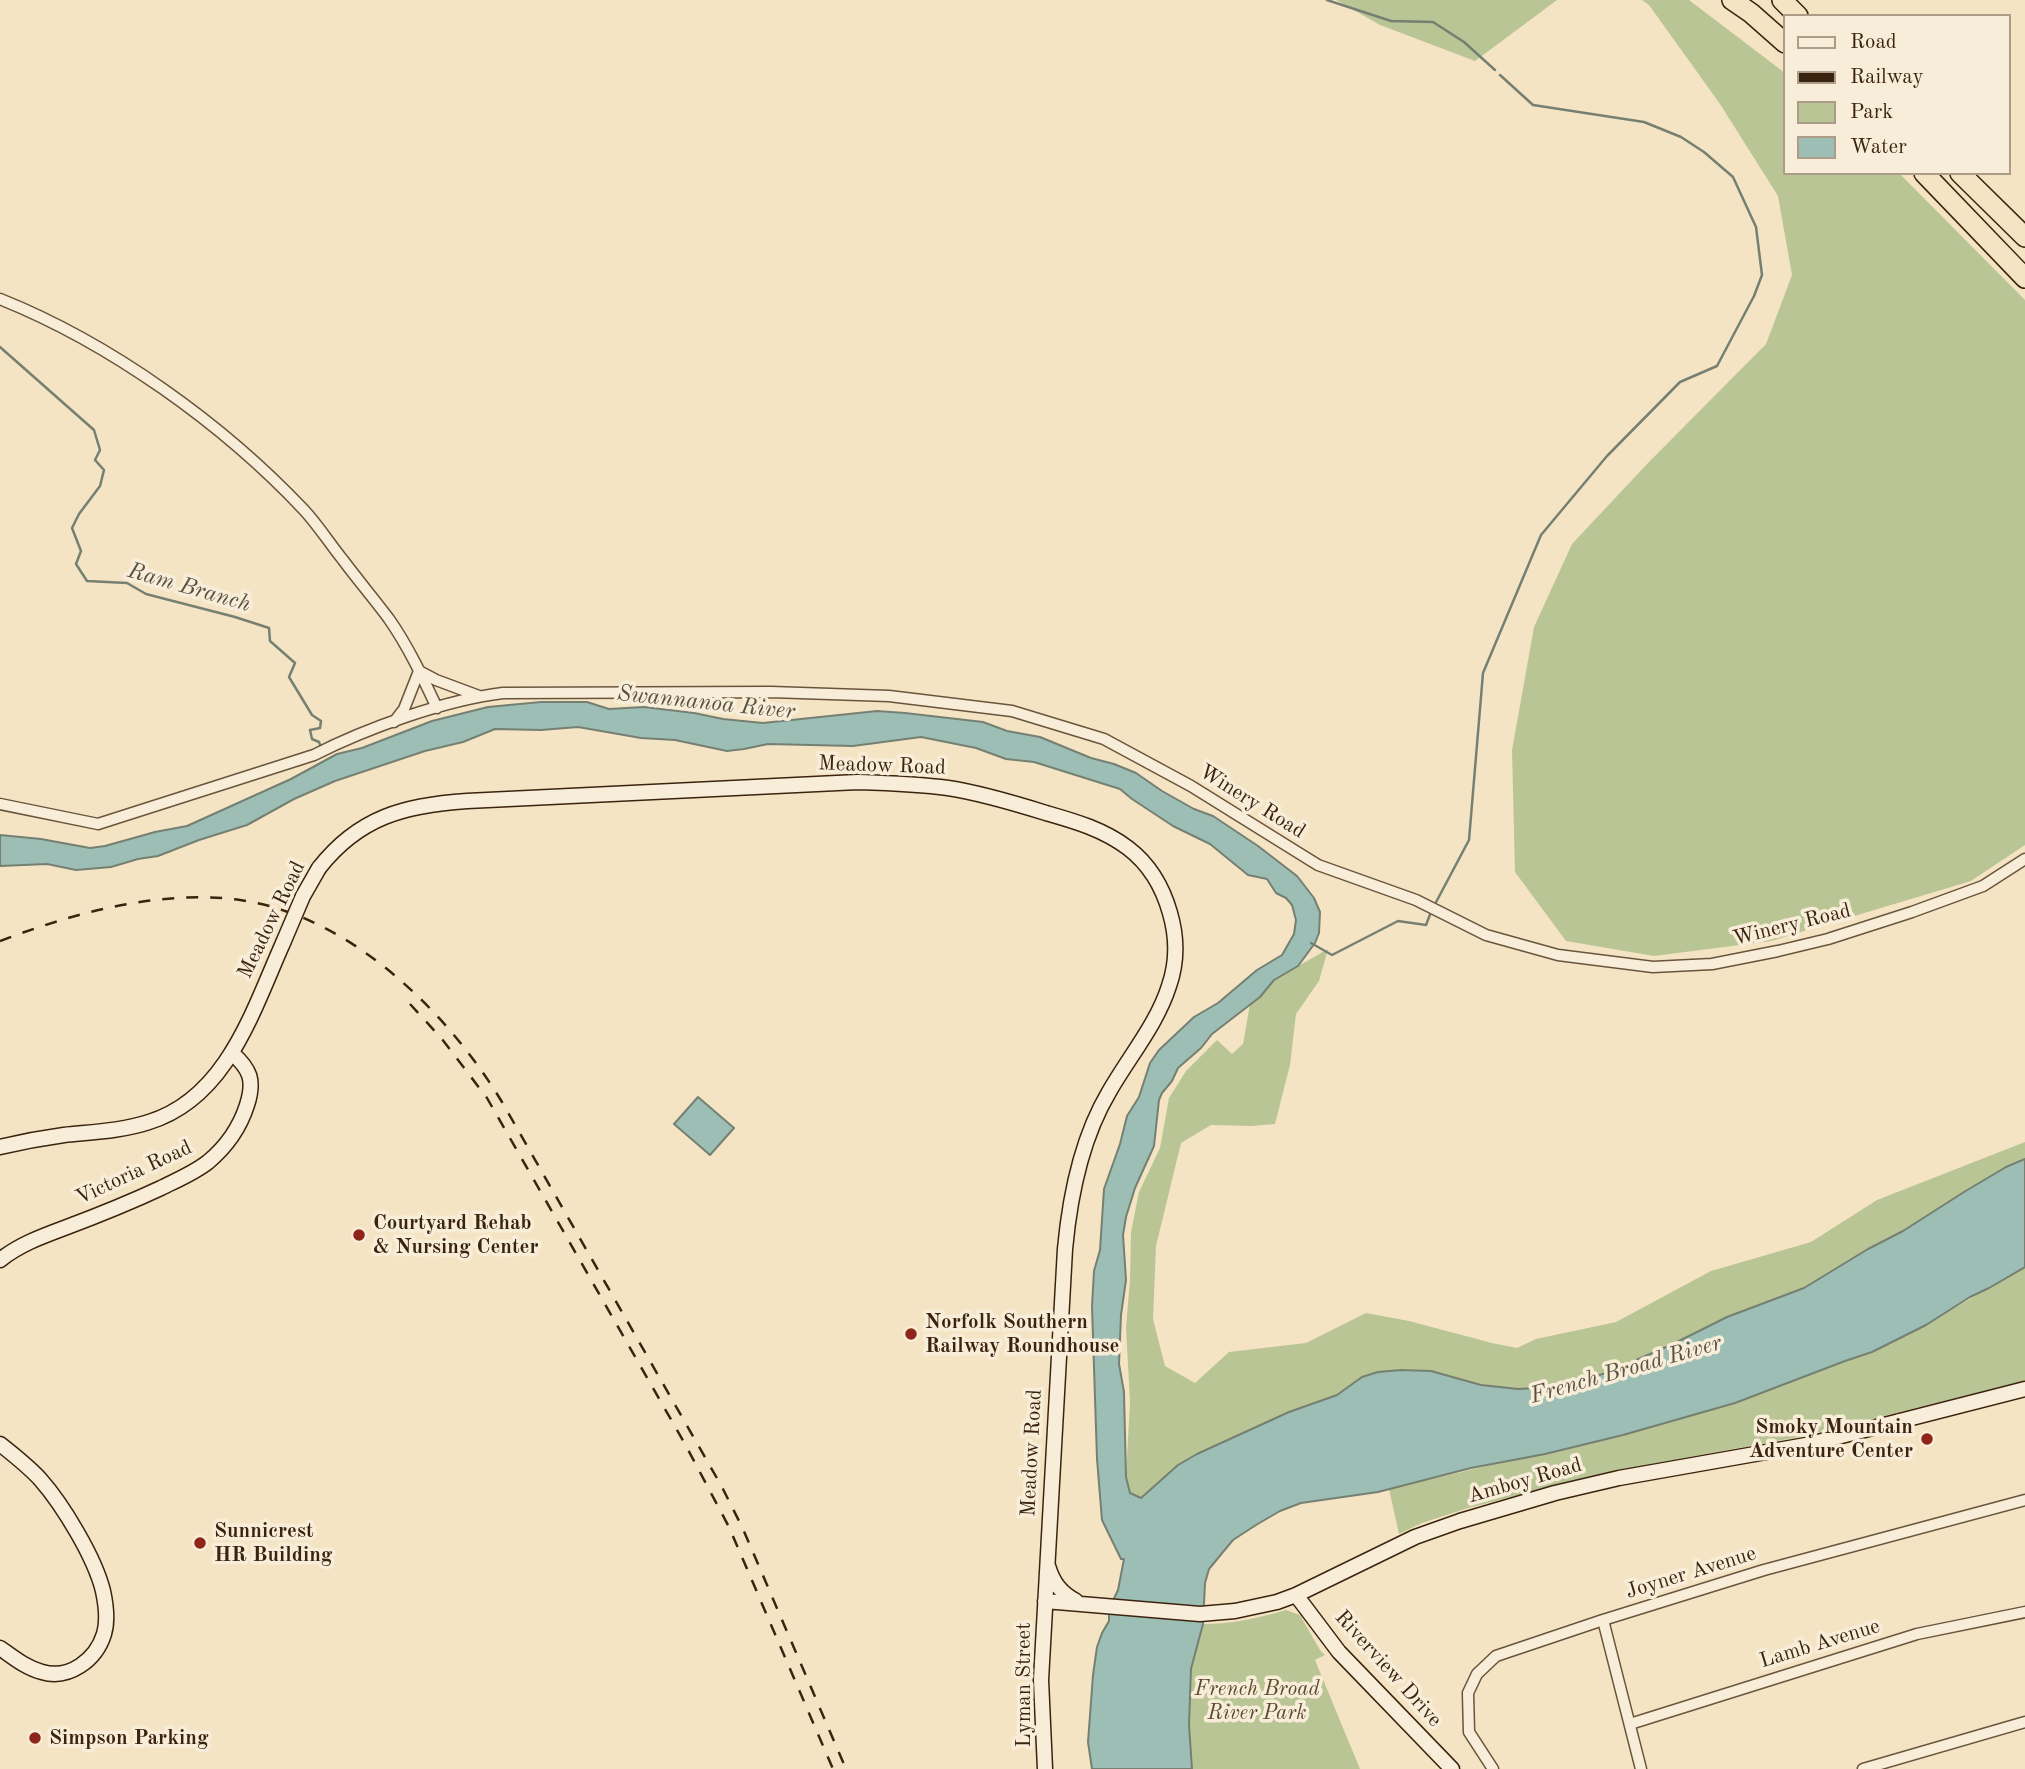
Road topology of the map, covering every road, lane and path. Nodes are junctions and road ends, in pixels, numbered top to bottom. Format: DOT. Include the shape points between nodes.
graph roads {
  1 [pos="1732,0"];
  2 [pos="1782,0"];
  3 [pos="1796,14"];
  4 [pos="1784,42"];
  5 [pos="1926,175"];
  6 [pos="1963,175"];
  7 [pos="2025,237"];
  8 [pos="2025,278"];
  9 [pos="0,299"];
  10 [pos="419,671"];
  11 [pos="479,696"];
  12 [pos="437,708"];
  13 [pos="394,722"];
  14 [pos="0,804"];
  15 [pos="2025,859"];
  16 [pos="232,1053"];
  17 [pos="0,1147"];
  18 [pos="0,1260"];
  19 [pos="2025,1389"];
  20 [pos="0,1444"];
  21 [pos="2025,1500"];
  22 [pos="1047,1560"];
  23 [pos="1296,1595"];
  24 [pos="1045,1601"];
  25 [pos="1080,1603"];
  26 [pos="2025,1612"];
  27 [pos="1604,1620"];
  28 [pos="0,1648"];
  29 [pos="1630,1724"];
  30 [pos="2024,1726"];
  31 [pos="1045,1769"];
  32 [pos="1452,1769"];
  33 [pos="1493,1769"];
  34 [pos="1641,1769"];
  35 [pos="1863,1769"];
  1 -- 4 [label="highway"];
  2 -- 3 [label="highway"];
  5 -- 8 [label="highway"];
  6 -- 7 [label="highway"];
  9 -- 10 [label="street" via="114,358 194,412 264,471 306,512 390,621"];
  10 -- 11 [label="street"];
  10 -- 12 [label="street"];
  10 -- 13 [label="street"];
  11 -- 12 [label="street, Winery Road"];
  11 -- 15 [label="street, Winery Road" via="771,692 889,696 1012,711 1104,739 1191,786 1318,865 1416,900 1486,935 1558,955 1653,967 1712,964 1791,948 1983,886"];
  12 -- 13 [label="street, Winery Road"];
  13 -- 14 [label="street, Winery Road" via="314,755 99,824"];
  16 -- 17 [label="main road, Meadow Road" via="200,1094 156,1119"];
  16 -- 18 [label="main road, Victoria Road" via="248,1070 250,1095 233,1134 210,1160 140,1198 25,1243"];
  16 -- 22 [label="main road, Meadow Road, bridge" via="319,869 363,827 417,806 858,782 934,786 997,799 1108,835 1134,854 1166,900 1175,938 1174,966 1161,1006 1097,1114 1072,1196"];
  19 -- 23 [label="main road, Amboy Road" via="1806,1444 1555,1493 1415,1537"];
  20 -- 28 [label="main road" via="40,1479 71,1522 102,1589 106,1616 98,1647 82,1665 63,1674 41,1672"];
  21 -- 27 [label="street, Joyner Avenue" via="1764,1570"];
  22 -- 24 [label="main road, Meadow Road"];
  22 -- 25 [label="main road" via="1056,1584"];
  23 -- 25 [label="main road, Amboy Road" via="1235,1612 1200,1614"];
  23 -- 32 [label="main road, Riverview Drive" via="1339,1652"];
  24 -- 25 [label="main road, Amboy Road"];
  24 -- 31 [label="main road, Lyman Street" via="1041,1680"];
  26 -- 29 [label="street, Lamb Avenue" via="1917,1634"];
  27 -- 29 [label="street"];
  27 -- 33 [label="street, Joyner Avenue" via="1496,1656 1477,1674 1468,1693 1469,1732"];
  29 -- 34 [label="street"];
  30 -- 35 [label="street"];
}
